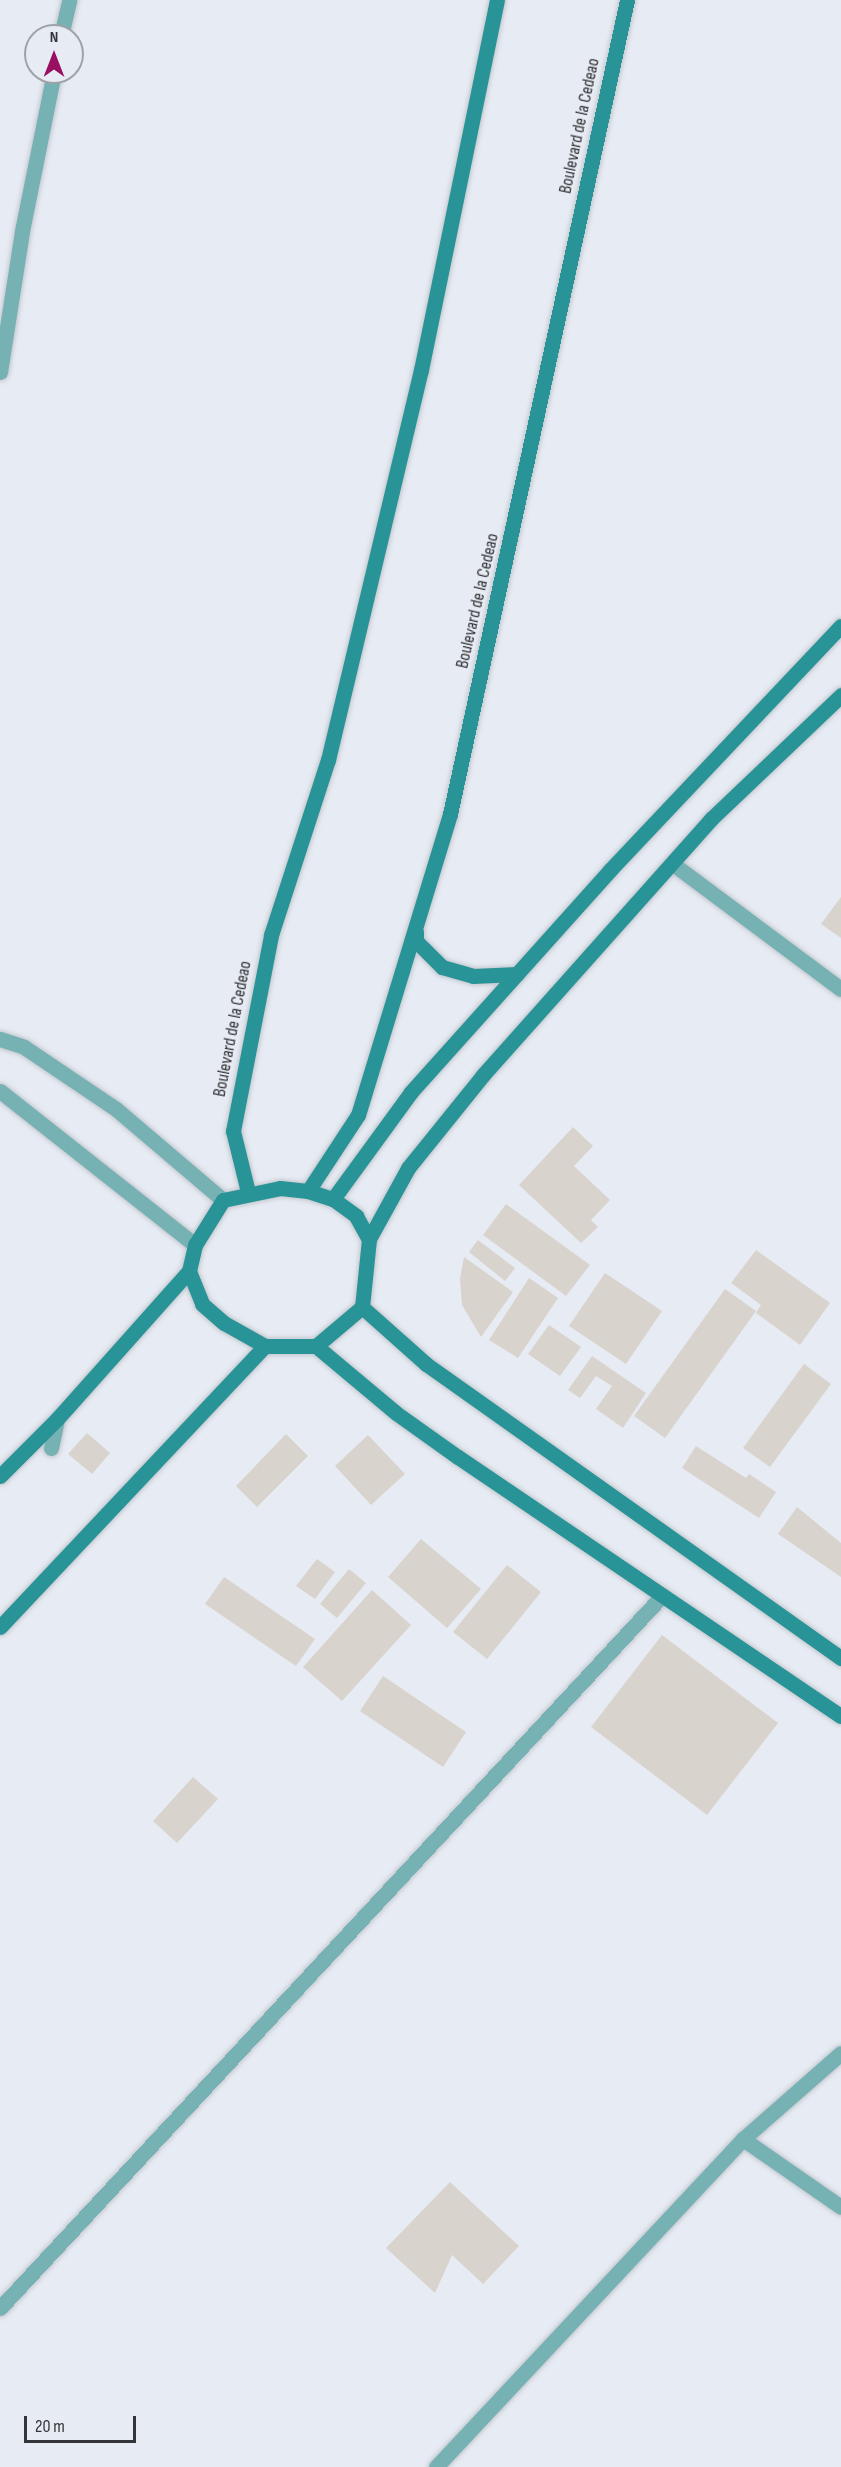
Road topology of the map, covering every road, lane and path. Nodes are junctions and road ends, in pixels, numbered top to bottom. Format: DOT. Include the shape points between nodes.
graph roads {
  1 [pos="69,0"];
  2 [pos="497,0"];
  3 [pos="627,0"];
  4 [pos="64,24"];
  5 [pos="52,84"];
  6 [pos="0,372"];
  7 [pos="841,626"];
  8 [pos="841,695"];
  9 [pos="673,864"];
  10 [pos="416,932"];
  11 [pos="517,974"];
  12 [pos="841,989"];
  13 [pos="0,1039"];
  14 [pos="0,1090"];
  15 [pos="308,1191"];
  16 [pos="248,1192"];
  17 [pos="333,1199"];
  18 [pos="223,1200"];
  19 [pos="369,1239"];
  20 [pos="195,1245"];
  21 [pos="189,1272"];
  22 [pos="362,1307"];
  23 [pos="265,1346"];
  24 [pos="316,1346"];
  25 [pos="57,1419"];
  26 [pos="51,1448"];
  27 [pos="0,1476"];
  28 [pos="661,1597"];
  29 [pos="0,1627"];
  30 [pos="841,1658"];
  31 [pos="841,1716"];
  32 [pos="841,2053"];
  33 [pos="743,2139"];
  34 [pos="841,2207"];
  35 [pos="0,2308"];
  36 [pos="436,2467"];
  1 -- 4 [label="street"];
  2 -- 16 [label="main road, Boulevard de la Cedeao" via="422,370 334,737 271,935 233,1131"];
  3 -- 10 [label="main road, Boulevard de la Cedeao" via="455,792"];
  5 -- 6 [label="street" via="22,231"];
  7 -- 11 [label="main road" via="609,870"];
  8 -- 9 [label="main road" via="711,819"];
  9 -- 12 [label="street"];
  9 -- 19 [label="main road" via="483,1076 408,1168"];
  10 -- 11 [label="main road" via="416,941 442,967 473,976"];
  10 -- 15 [label="main road, Boulevard de la Cedeao" via="358,1115"];
  11 -- 17 [label="main road" via="411,1092"];
  13 -- 18 [label="street" via="24,1047 116,1108"];
  14 -- 20 [label="street"];
  15 -- 16 [label="main road" via="280,1188"];
  15 -- 17 [label="main road"];
  16 -- 18 [label="main road"];
  17 -- 19 [label="main road" via="356,1216"];
  18 -- 20 [label="main road"];
  19 -- 22 [label="main road"];
  20 -- 21 [label="main road"];
  21 -- 23 [label="main road" via="202,1304 224,1323"];
  21 -- 25 [label="main road"];
  22 -- 24 [label="main road"];
  22 -- 30 [label="main road" via="426,1365"];
  23 -- 24 [label="main road"];
  23 -- 29 [label="main road"];
  24 -- 28 [label="main road" via="396,1413"];
  25 -- 26 [label="street"];
  25 -- 27 [label="main road"];
  28 -- 31 [label="main road"];
  28 -- 35 [label="street"];
  32 -- 33 [label="street"];
  33 -- 34 [label="street"];
  33 -- 36 [label="street"];
}
